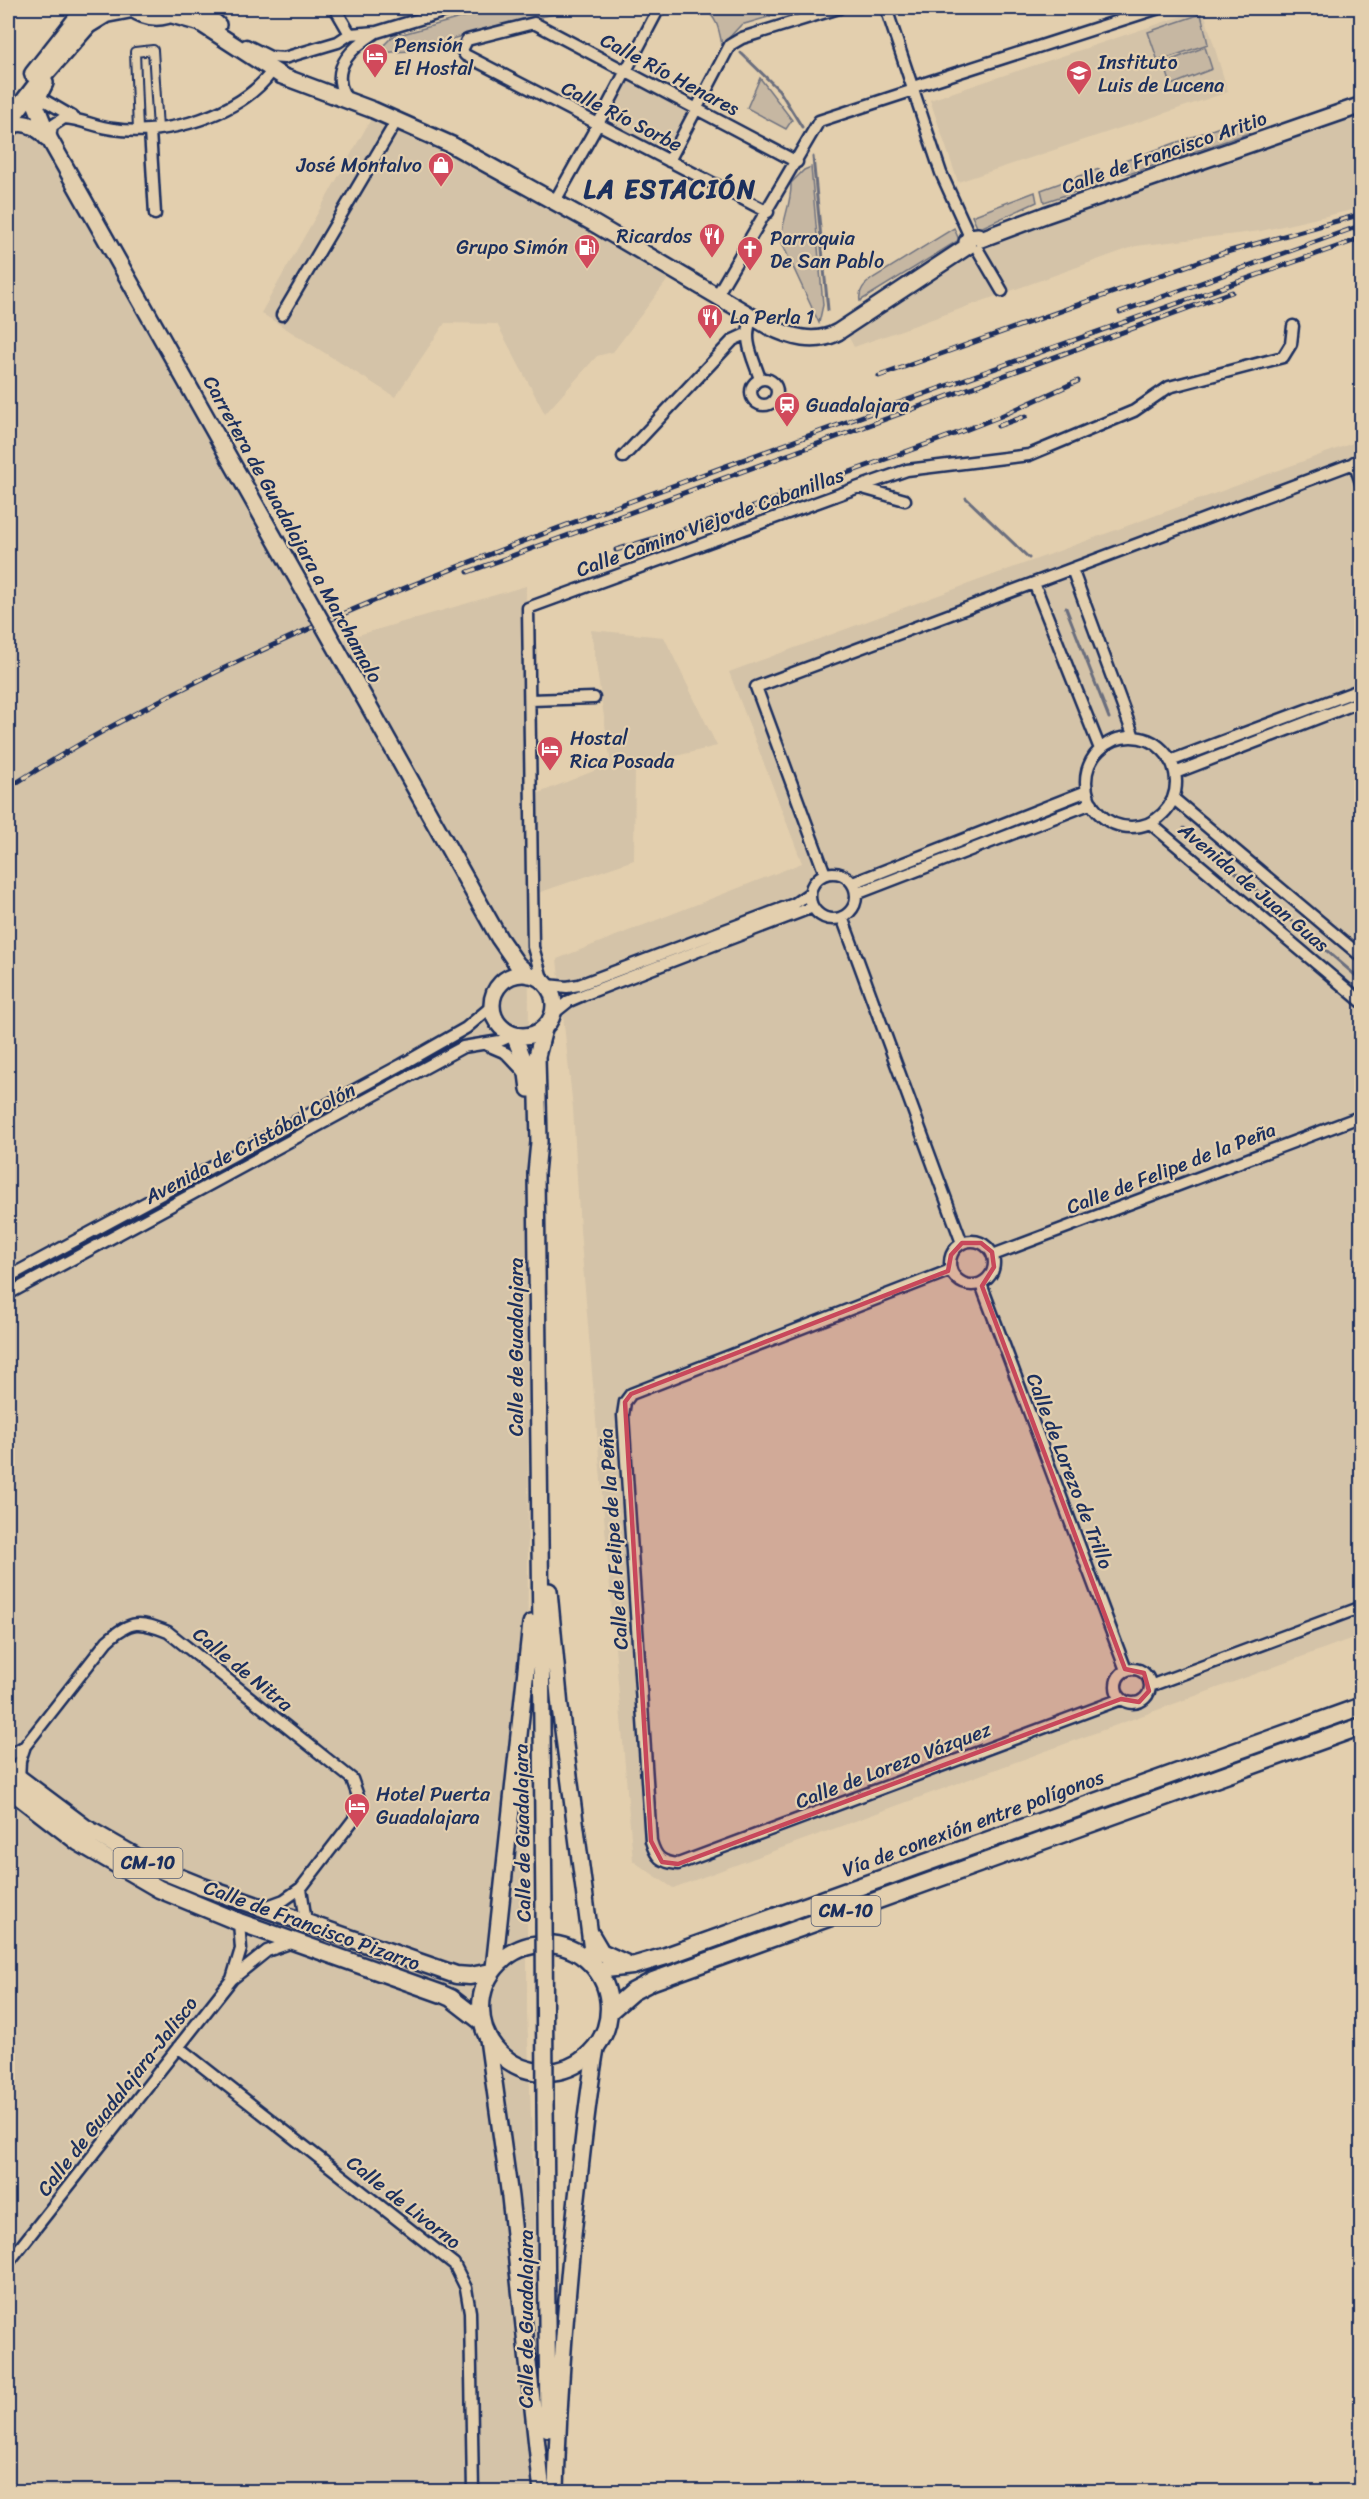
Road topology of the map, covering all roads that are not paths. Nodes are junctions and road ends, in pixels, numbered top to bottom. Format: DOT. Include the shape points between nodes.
graph roads {
  1 [pos="91,8"];
  2 [pos="132,8"];
  3 [pos="199,8"];
  4 [pos="335,8"];
  5 [pos="456,8"];
  6 [pos="659,8"];
  7 [pos="839,8"];
  8 [pos="886,8"];
  9 [pos="1159,8"];
  10 [pos="177,11"];
  11 [pos="377,32"];
  12 [pos="350,34"];
  13 [pos="246,45"];
  14 [pos="462,50"];
  15 [pos="60,60"];
  16 [pos="272,71"];
  17 [pos="626,72"];
  18 [pos="913,89"];
  19 [pos="344,94"];
  20 [pos="37,96"];
  21 [pos="1361,105"];
  22 [pos="8,106"];
  23 [pos="696,108"];
  24 [pos="373,110"];
  25 [pos="76,119"];
  26 [pos="396,120"];
  27 [pos="8,122"];
  28 [pos="598,124"];
  29 [pos="149,130"];
  30 [pos="8,131"];
  31 [pos="50,140"];
  32 [pos="669,161"];
  33 [pos="797,162"];
  34 [pos="555,201"];
  35 [pos="768,212"];
  36 [pos="155,214"];
  37 [pos="974,243"];
  38 [pos="1002,291"];
  39 [pos="717,295"];
  40 [pos="282,315"];
  41 [pos="752,317"];
  42 [pos="1293,326"];
  43 [pos="746,334"];
  44 [pos="760,379"];
  45 [pos="623,457"];
  46 [pos="1358,461"];
  47 [pos="1362,486"];
  48 [pos="859,487"];
  49 [pos="906,500"];
  50 [pos="1072,568"];
  51 [pos="1034,583"];
  52 [pos="1362,689"];
  53 [pos="594,698"];
  54 [pos="530,700"];
  55 [pos="1362,701"];
  56 [pos="1134,737"];
  57 [pos="1100,749"];
  58 [pos="1170,761"];
  59 [pos="1175,772"];
  60 [pos="1087,791"];
  61 [pos="1173,798"];
  62 [pos="1092,803"];
  63 [pos="1150,823"];
  64 [pos="825,874"];
  65 [pos="854,889"];
  66 [pos="810,893"];
  67 [pos="813,907"];
  68 [pos="842,917"];
  69 [pos="499,939"];
  70 [pos="533,947"];
  71 [pos="1362,957"];
  72 [pos="534,977"];
  73 [pos="506,980"];
  74 [pos="1362,1002"];
  75 [pos="492,1006"];
  76 [pos="554,1013"];
  77 [pos="544,1029"];
  78 [pos="514,1035"];
  79 [pos="482,1043"];
  80 [pos="528,1077"];
  81 [pos="1362,1116"];
  82 [pos="536,1173"];
  83 [pos="962,1243"];
  84 [pos="993,1255"];
  85 [pos="951,1270"];
  86 [pos="8,1277"];
  87 [pos="981,1284"];
  88 [pos="8,1294"];
  89 [pos="537,1393"];
  90 [pos="538,1493"];
  91 [pos="1362,1607"];
  92 [pos="1126,1670"];
  93 [pos="1150,1686"];
  94 [pos="1362,1697"];
  95 [pos="1121,1699"];
  96 [pos="1362,1706"];
  97 [pos="1362,1726"];
  98 [pos="1362,1736"];
  99 [pos="25,1746"];
  100 [pos="8,1756"];
  101 [pos="11,1785"];
  102 [pos="1088,1804"];
  103 [pos="1090,1824"];
  104 [pos="678,1864"];
  105 [pos="301,1888"];
  106 [pos="265,1907"];
  107 [pos="239,1922"];
  108 [pos="306,1922"];
  109 [pos="591,1935"];
  110 [pos="293,1941"];
  111 [pos="632,1966"];
  112 [pos="596,1968"];
  113 [pos="493,1970"];
  114 [pos="232,1979"];
  115 [pos="609,2012"];
  116 [pos="482,2022"];
  117 [pos="488,2038"];
  118 [pos="178,2047"];
  119 [pos="596,2048"];
  120 [pos="8,2263"];
  121 [pos="473,2492"];
  122 [pos="542,2492"];
  123 [pos="548,2492"];
  124 [pos="556,2492"];
  1 -- 22 [label="main road" via="78,16"];
  2 -- 10 [label="main road, Calle de Francisco Aritio" via="152,17"];
  2 -- 15 [label="main road" via="93,21"];
  3 -- 13 [label="main road"];
  4 -- 12 [label="street"];
  5 -- 11 [label="street"];
  6 -- 17 [label="street"];
  7 -- 23 [label="street" via="730,45"];
  8 -- 18 [label="street"];
  9 -- 18 [label="street"];
  10 -- 16 [label="main road, Calle de Francisco Aritio"];
  11 -- 12 [label="street"];
  11 -- 19 [label="street" via="352,51 339,70"];
  12 -- 13 [label="street" via="338,42 278,58"];
  13 -- 19 [label="main road" via="277,66"];
  14 -- 17 [label="street, Calle Río Henares" via="467,40 534,23"];
  14 -- 28 [label="street, Calle Río Sorbe"];
  15 -- 20 [label="main road"];
  15 -- 27 [label="main road"];
  16 -- 24 [label="main road, Calle de Francisco Aritio"];
  16 -- 29 [label="street" via="233,104 199,120"];
  17 -- 23 [label="street, Calle Río Henares"];
  17 -- 28 [label="street"];
  18 -- 33 [label="street" via="819,121"];
  18 -- 37 [label="street" via="941,173"];
  19 -- 24 [label="main road"];
  20 -- 25 [label="street"];
  20 -- 31 [label="main road, Carretera de Guadalajara a Marchamalo" via="35,107"];
  21 -- 37 [label="main road, Calle de Francisco Aritio"];
  23 -- 32 [label="street"];
  23 -- 33 [label="street, Calle Río Henares"];
  24 -- 26 [label="main road, Calle de Francisco Aritio"];
  25 -- 29 [label="street" via="113,129"];
  25 -- 31 [label="street" via="55,122"];
  26 -- 34 [label="main road, Calle de Francisco Aritio" via="452,145"];
  26 -- 40 [label="street"];
  28 -- 32 [label="street, Calle Río Sorbe"];
  28 -- 34 [label="street"];
  29 -- 29 [label="street" via="153,50 135,52"];
  29 -- 36 [label="street"];
  30 -- 31 [label="main road" via="18,123 30,125"];
  31 -- 69 [label="main road, Carretera de Guadalajara a Marchamalo, bridge"];
  32 -- 35 [label="street, Calle Río Sorbe"];
  33 -- 35 [label="street"];
  34 -- 39 [label="main road, Calle de Francisco Aritio"];
  35 -- 39 [label="street"];
  37 -- 38 [label="street"];
  37 -- 41 [label="main road, Calle de Francisco Aritio" via="831,336 795,337"];
  39 -- 41 [label="main road, Calle de Francisco Aritio"];
  41 -- 43 [label="street"];
  42 -- 48 [label="street" via="1291,344 1283,357 1169,387 1134,411 1029,455 907,470"];
  43 -- 44 [label="street"];
  43 -- 45 [label="street" via="733,340"];
  46 -- 47 [label="street"];
  46 -- 50 [label="street"];
  48 -- 49 [label="street, Calle Camino Viejo de Cabanillas"];
  48 -- 54 [label="street, Calle Camino Viejo de Cabanillas" via="528,608"];
  50 -- 51 [label="street"];
  50 -- 56 [label="street"];
  51 -- 57 [label="street"];
  51 -- 64 [label="street" via="756,687"];
  52 -- 58 [label="street"];
  53 -- 54 [label="street"];
  54 -- 70 [label="street"];
  55 -- 59 [label="street"];
  56 -- 57 [label="street" via="1112,741"];
  56 -- 58 [label="street" via="1155,744"];
  57 -- 60 [label="street" via="1087,772"];
  58 -- 59 [label="street"];
  59 -- 61 [label="street"];
  60 -- 62 [label="street"];
  60 -- 65 [label="street"];
  61 -- 63 [label="street" via="1160,817"];
  61 -- 71 [label="street, Avenida de Juan Guas"];
  62 -- 63 [label="street" via="1107,820 1120,826"];
  62 -- 65 [label="street"];
  63 -- 74 [label="street, Avenida de Juan Guas"];
  64 -- 65 [label="street" via="843,875"];
  64 -- 66 [label="street"];
  65 -- 68 [label="street" via="853,908"];
  66 -- 67 [label="street"];
  66 -- 72 [label="street" via="794,904 579,985 572,987"];
  67 -- 68 [label="street" via="829,918"];
  67 -- 76 [label="street" via="588,993"];
  68 -- 83 [label="street"];
  69 -- 72 [label="main road, Carretera de Guadalajara a Marchamalo" via="517,964"];
  69 -- 73 [label="main road, Carretera de Guadalajara a Marchamalo"];
  70 -- 72 [label="street"];
  70 -- 72 [label="street"];
  72 -- 73 [label="main road"];
  72 -- 76 [label="main road" via="554,1000"];
  73 -- 75 [label="main road" via="495,992"];
  75 -- 78 [label="main road" via="499,1024"];
  75 -- 86 [label="street, Avenida de Cristóbal Colón" via="466,1028 401,1065"];
  76 -- 77 [label="main road"];
  77 -- 78 [label="main road" via="529,1036"];
  77 -- 82 [label="main road, Calle de Guadalajara" via="537,1056"];
  78 -- 79 [label="street, Avenida de Cristóbal Colón"];
  78 -- 80 [label="main road, Calle de Guadalajara"];
  79 -- 80 [label="street" via="506,1053"];
  79 -- 88 [label="street, Avenida de Cristóbal Colón" via="463,1047"];
  80 -- 82 [label="main road, Calle de Guadalajara"];
  81 -- 84 [label="street, Calle de Felipe de la Peña"];
  82 -- 89 [label="main road, Calle de Guadalajara"];
  83 -- 84 [label="street" via="981,1242"];
  83 -- 85 [label="street" via="951,1256"];
  84 -- 87 [label="street" via="992,1274"];
  85 -- 87 [label="street" via="966,1285"];
  85 -- 104 [label="street, Calle de Felipe de la Peña" via="632,1394 625,1402 651,1841 662,1862"];
  87 -- 92 [label="street, Calle de Lorezo de Trillo"];
  89 -- 90 [label="main road, Calle de Guadalajara"];
  89 -- 113 [label="main road" via="531,1435 530,1634"];
  90 -- 109 [label="main road" via="558,1686"];
  90 -- 123 [label="main road, Calle de Guadalajara, bridge"];
  91 -- 93 [label="street"];
  92 -- 93 [label="street" via="1144,1673"];
  92 -- 95 [label="street" via="1116,1681"];
  93 -- 95 [label="street" via="1147,1696 1139,1702"];
  94 -- 102 [label="main road, CM-10" via="1260,1733"];
  95 -- 104 [label="street, Calle de Lorezo Vázquez"];
  96 -- 102 [label="main road, Vía de conexión entre polígonos / CM-10"];
  97 -- 103 [label="main road, Vía de conexión entre polígonos / CM-10"];
  98 -- 103 [label="main road, CM-10" via="1163,1807"];
  99 -- 100 [label="street, Calle de Nitra"];
  99 -- 101 [label="street, Calle de Nitra"];
  99 -- 105 [label="street, Calle de Nitra" via="121,1628 145,1623 168,1632 352,1779 359,1799 354,1819"];
  101 -- 106 [label="main road, Calle de Francisco Pizarro / CM-10" via="132,1855 179,1877"];
  101 -- 107 [label="main road, Calle de Francisco Pizarro / CM-10" via="78,1842 120,1868 159,1889"];
  102 -- 111 [label="main road, Vía de conexión entre polígonos / CM-10"];
  103 -- 115 [label="main road, Vía de conexión entre polígonos / CM-10" via="653,1981 632,1992"];
  105 -- 106 [label="street, Calle de Nitra"];
  105 -- 108 [label="street"];
  106 -- 108 [label="main road, Calle de Francisco Pizarro / CM-10"];
  107 -- 110 [label="main road, Calle de Francisco Pizarro / CM-10"];
  107 -- 114 [label="street, Calle de Guadalajara-Jalisco" via="241,1949"];
  108 -- 113 [label="main road, Calle de Francisco Pizarro / CM-10" via="456,1975"];
  109 -- 111 [label="main road" via="601,1952"];
  109 -- 112 [label="main road"];
  110 -- 114 [label="street, Calle de Guadalajara-Jalisco" via="267,1951"];
  110 -- 116 [label="main road, Calle de Francisco Pizarro / CM-10" via="442,1994"];
  111 -- 112 [label="main road, Vía de conexión entre polígonos / CM-10"];
  112 -- 113 [label="main road, CM-10" via="579,1953 543,1943 516,1951"];
  112 -- 115 [label="main road" via="607,1990"];
  113 -- 116 [label="main road" via="482,1991"];
  114 -- 118 [label="street, Calle de Guadalajara-Jalisco"];
  115 -- 119 [label="main road"];
  116 -- 117 [label="main road"];
  117 -- 119 [label="main road" via="501,2055 538,2072 558,2071"];
  117 -- 122 [label="main road"];
  118 -- 120 [label="street, Calle de Guadalajara-Jalisco"];
  118 -- 121 [label="street, Calle de Livorno" via="454,2264 466,2288 470,2312"];
  119 -- 124 [label="main road" via="570,2269 557,2420"];
}
